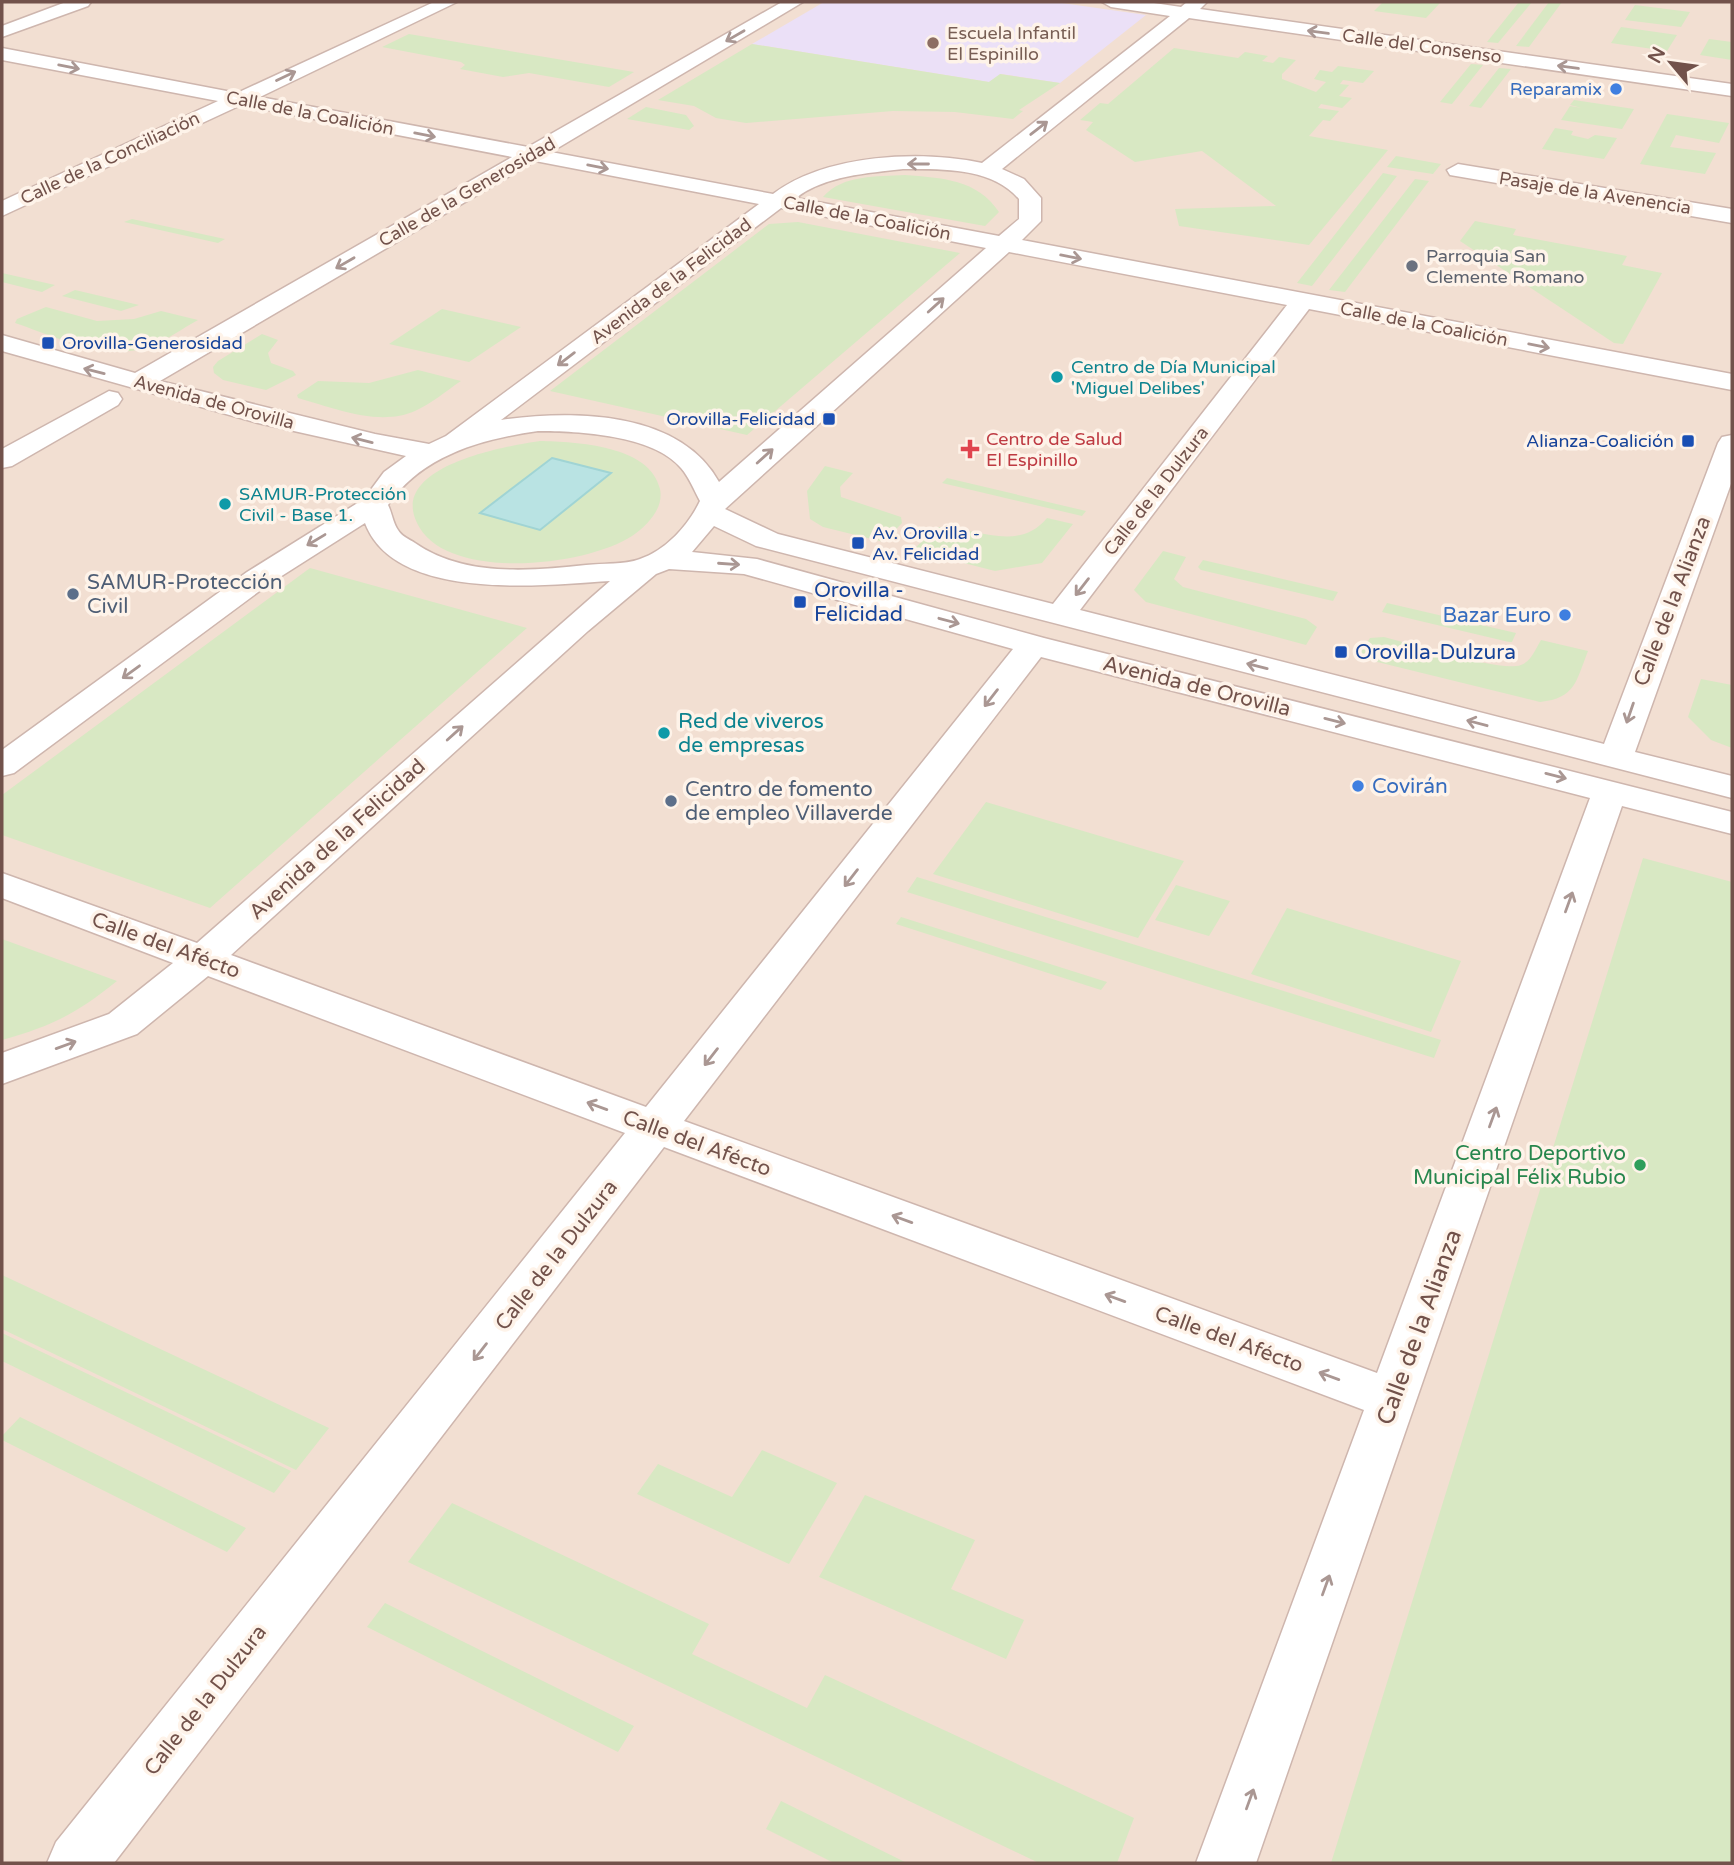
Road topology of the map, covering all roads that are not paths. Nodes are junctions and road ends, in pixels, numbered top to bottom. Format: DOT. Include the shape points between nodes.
graph roads {
  1 [pos="82,2"];
  2 [pos="448,2"];
  3 [pos="794,2"];
  4 [pos="1111,2"];
  5 [pos="1192,7"];
  6 [pos="2,32"];
  7 [pos="2,54"];
  8 [pos="1732,90"];
  9 [pos="238,99"];
  10 [pos="531,155"];
  11 [pos="986,170"];
  12 [pos="1458,170"];
  13 [pos="778,202"];
  14 [pos="2,209"];
  15 [pos="1732,216"];
  16 [pos="1004,244"];
  17 [pos="1303,301"];
  18 [pos="2,343"];
  19 [pos="40,381"];
  20 [pos="139,382"];
  21 [pos="1732,382"];
  22 [pos="109,399"];
  23 [pos="457,440"];
  24 [pos="1732,443"];
  25 [pos="429,452"];
  26 [pos="2,460"];
  27 [pos="374,470"];
  28 [pos="374,505"];
  29 [pos="712,507"];
  30 [pos="653,563"];
  31 [pos="1046,630"];
  32 [pos="2,766"];
  33 [pos="1612,774"];
  34 [pos="1732,787"];
  35 [pos="1732,823"];
  36 [pos="2,884"];
  37 [pos="203,959"];
  38 [pos="2,1069"];
  39 [pos="656,1128"];
  40 [pos="1393,1400"];
  41 [pos="77,1863"];
  42 [pos="1226,1863"];
  1 -- 6 [label="street"];
  9 -- 2 [label="street, Calle de la Conciliación, one-way"];
  3 -- 10 [label="street, Calle de la Generosidad, one-way"];
  4 -- 5 [label="street, Calle del Consenso"];
  8 -- 5 [label="street, Calle del Consenso, one-way"];
  11 -- 5 [label="street, one-way"];
  7 -- 9 [label="street, Calle de la Coalición, one-way"];
  9 -- 10 [label="street, Calle de la Coalición, one-way"];
  9 -- 14 [label="street, Calle de la Conciliación"];
  10 -- 13 [label="street, Calle de la Coalición, one-way"];
  10 -- 20 [label="street, Calle de la Generosidad, one-way"];
  11 -- 13 [label="street, Avenida de la Felicidad, one-way" via="914,164 853,169 796,187"];
  11 -- 16 [label="street, Avenida de la Felicidad" via="1013,181 1030,198 1030,221"];
  12 -- 15 [label="street, Pasaje de la Avenencia"];
  13 -- 16 [label="street, Calle de la Coalición"];
  13 -- 23 [label="street, Avenida de la Felicidad, one-way"];
  16 -- 17 [label="street, Calle de la Coalición, one-way"];
  29 -- 16 [label="street, Avenida de la Felicidad, one-way"];
  17 -- 21 [label="street, Calle de la Coalición, one-way"];
  17 -- 31 [label="street, Calle de la Dulzura, one-way"];
  20 -- 18 [label="street, Avenida de Orovilla, one-way"];
  19 -- 22 [label="street, Avenida de Orovilla"];
  25 -- 20 [label="street, Avenida de Orovilla, one-way" via="373,443"];
  22 -- 26 [label="street"];
  22 -- 27 [label="street, Avenida de Orovilla"];
  23 -- 25 [label="street"];
  23 -- 29 [label="street" via="513,426 568,422 637,434 688,458"];
  24 -- 33 [label="street, Calle de la Alianza, one-way"];
  25 -- 27 [label="street"];
  27 -- 28 [label="street"];
  28 -- 30 [label="street, Avenida de Orovilla" via="386,537 433,566 459,573 535,580"];
  28 -- 32 [label="street, one-way" via="258,578"];
  29 -- 30 [label="street, Avenida de la Felicidad" via="699,527"];
  29 -- 31 [label="street, Avenida de Orovilla" via="767,540"];
  30 -- 31 [label="street, Avenida de Orovilla, one-way" via="746,565"];
  37 -- 30 [label="street, Avenida de la Felicidad, one-way" via="577,624"];
  31 -- 33 [label="street, Avenida de Orovilla"];
  31 -- 39 [label="street, Calle de la Dulzura, one-way"];
  33 -- 34 [label="street, Avenida de Orovilla"];
  33 -- 35 [label="street, Avenida de Orovilla"];
  40 -- 33 [label="street, Calle de la Alianza, one-way"];
  36 -- 37 [label="street, Calle del Afécto"];
  38 -- 37 [label="street, Avenida de la Felicidad, one-way" via="123,1024"];
  39 -- 37 [label="street, Calle del Afécto, one-way"];
  40 -- 39 [label="street, Calle del Afécto, one-way"];
  39 -- 41 [label="street, Calle de la Dulzura, one-way"];
  42 -- 40 [label="street, Calle de la Alianza, one-way"];
}
